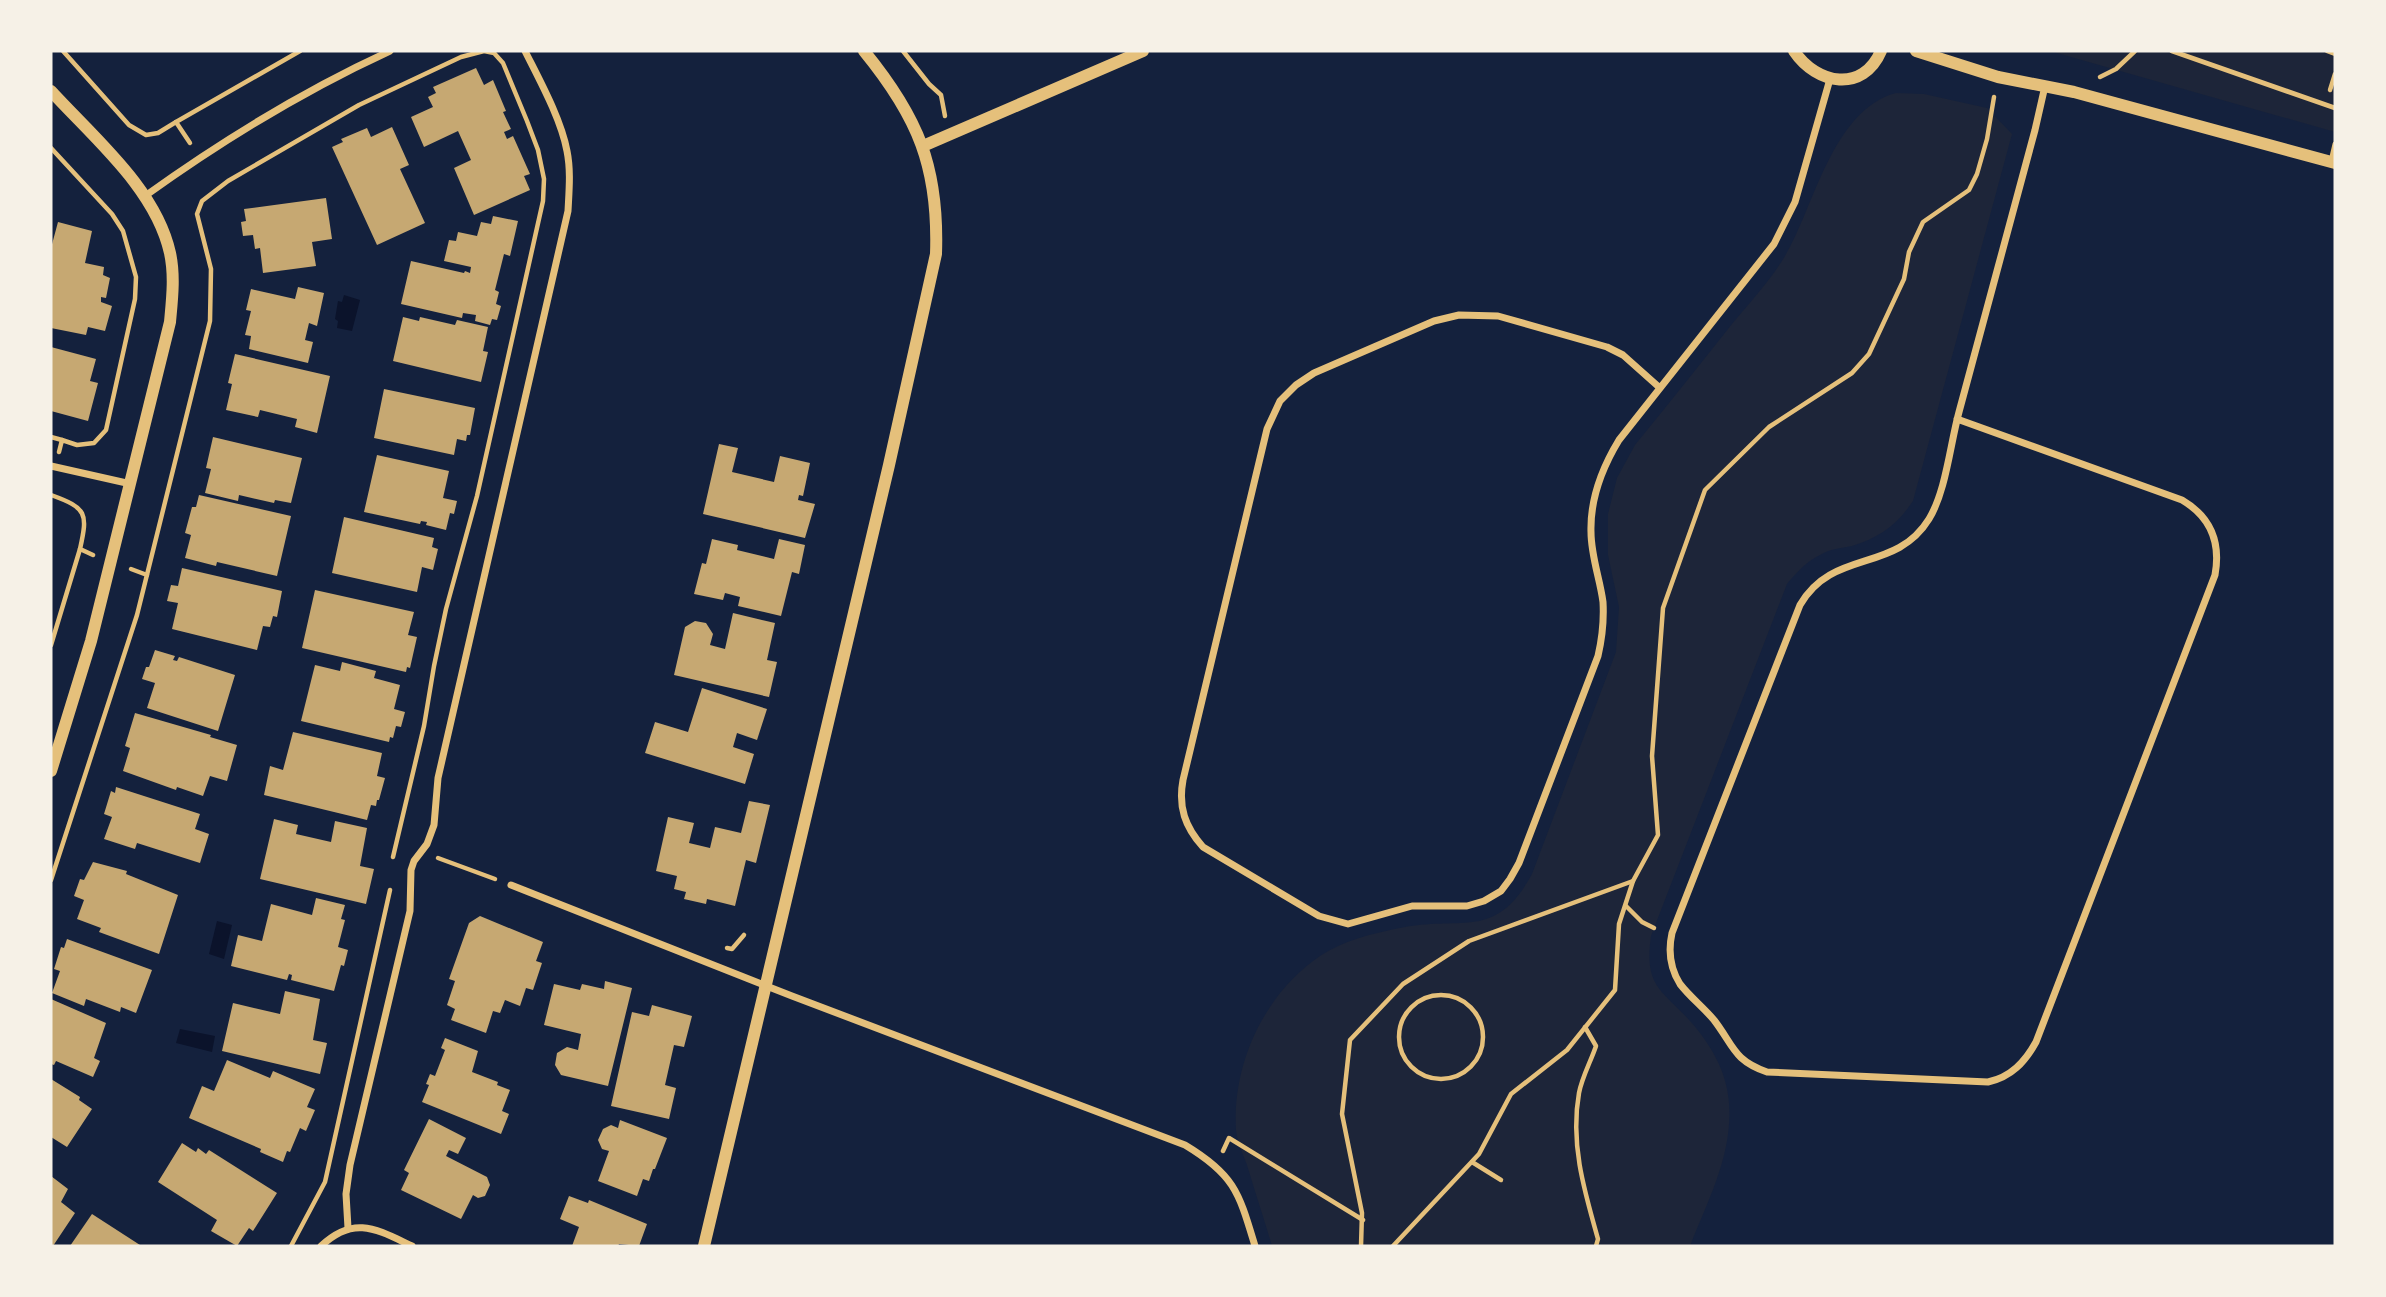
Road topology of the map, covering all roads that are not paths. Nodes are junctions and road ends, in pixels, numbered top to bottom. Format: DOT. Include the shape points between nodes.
graph roads {
  1 [pos="390,51"];
  2 [pos="526,51"];
  3 [pos="864,51"];
  4 [pos="1143,51"];
  5 [pos="1794,51"];
  6 [pos="1881,51"];
  7 [pos="1916,51"];
  8 [pos="2172,51"];
  9 [pos="1830,79"];
  10 [pos="2045,86"];
  11 [pos="51,92"];
  12 [pos="2335,108"];
  13 [pos="2335,144"];
  14 [pos="923,146"];
  15 [pos="2333,162"];
  16 [pos="145,196"];
  17 [pos="1660,388"];
  18 [pos="1957,419"];
  19 [pos="53,466"];
  20 [pos="131,485"];
  21 [pos="51,771"];
  22 [pos="511,885"];
  23 [pos="765,984"];
  24 [pos="348,1228"];
  25 [pos="321,1246"];
  26 [pos="412,1246"];
  27 [pos="704,1246"];
  28 [pos="1255,1246"];
  1 -- 16 [label="street" via="309,90"];
  2 -- 24 [label="street" via="567,151 568,211 438,778 434,825 411,870 410,911 350,1165"];
  3 -- 14 [label="street" via="886,77"];
  4 -- 14 [label="street"];
  5 -- 9 [label="street" via="1815,74"];
  6 -- 9 [label="street" via="1859,75"];
  7 -- 10 [label="street" via="1998,77"];
  8 -- 12 [label="lane"];
  9 -- 17 [label="street" via="1787,222 1768,254"];
  10 -- 15 [label="street"];
  10 -- 18 [label="street"];
  11 -- 16 [label="street"];
  13 -- 15 [label="lane"];
  14 -- 23 [label="street" via="933,183 936,254"];
  16 -- 20 [label="street" via="161,224 173,290 170,323"];
  17 -- 17 [label="street" via="1619,440 1596,489 1591,531 1603,603 1598,656 1519,863 1501,891 1475,905 1412,906 1348,924 1320,916 1203,847 1183,816 1182,788 1267,429 1287,393 1314,373 1434,321 1472,314 1510,319 1615,350"];
  18 -- 18 [label="street" via="1937,500 1919,531 1888,554 1828,575 1800,605 1672,933 1670,957 1675,976 1753,1068 1988,1082 2018,1068 2033,1048 2215,575 2214,533 2201,513 2182,500"];
  19 -- 20 [label="street"];
  20 -- 21 [label="street" via="91,641"];
  22 -- 23 [label="street"];
  23 -- 27 [label="street"];
  23 -- 28 [label="street" via="1185,1145 1216,1164 1233,1185"];
  24 -- 25 [label="street"];
  24 -- 26 [label="street" via="372,1228"];
}
